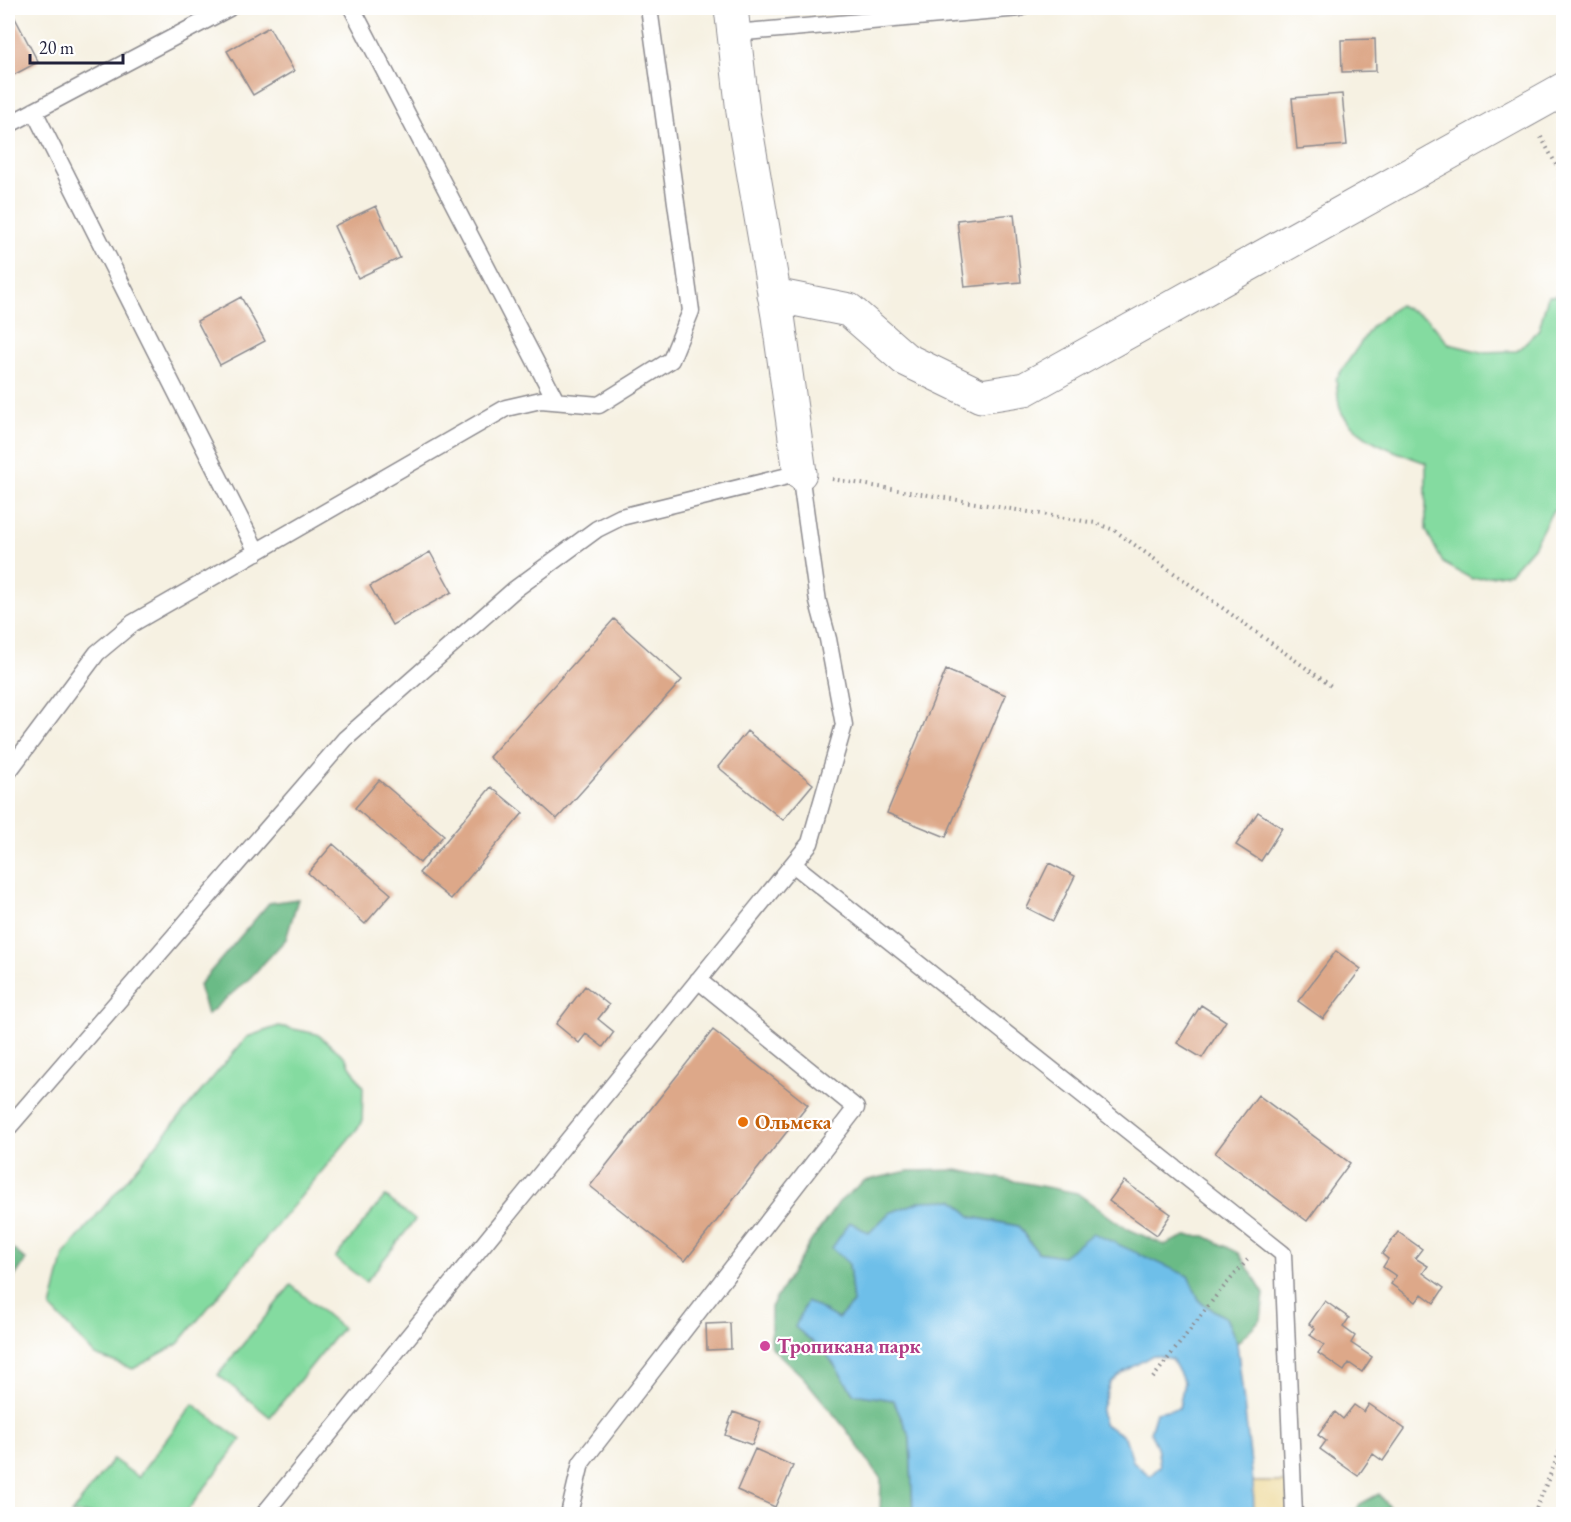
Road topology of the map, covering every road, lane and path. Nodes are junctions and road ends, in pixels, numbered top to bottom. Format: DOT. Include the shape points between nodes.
graph roads {
  1 [pos="229,8"];
  2 [pos="352,8"];
  3 [pos="650,8"];
  4 [pos="1020,8"];
  5 [pos="732,20"];
  6 [pos="1563,89"];
  7 [pos="1527,110"];
  8 [pos="34,111"];
  9 [pos="8,125"];
  10 [pos="1563,179"];
  11 [pos="774,295"];
  12 [pos="556,401"];
  13 [pos="800,473"];
  14 [pos="257,552"];
  15 [pos="1331,686"];
  16 [pos="8,772"];
  17 [pos="793,864"];
  18 [pos="698,980"];
  19 [pos="8,1128"];
  20 [pos="1265,1239"];
  21 [pos="1153,1378"];
  22 [pos="1563,1441"];
  23 [pos="264,1515"];
  24 [pos="569,1515"];
  25 [pos="1294,1515"];
  26 [pos="1534,1515"];
  1 -- 8 [label="lane"];
  2 -- 12 [label="lane"];
  3 -- 12 [label="lane" via="691,311 671,360 599,405"];
  4 -- 5 [label="lane"];
  5 -- 11 [label="street" via="743,112"];
  6 -- 7 [label="street"];
  7 -- 10 [label="path"];
  7 -- 11 [label="street" via="1025,389 981,396 905,359 849,310"];
  8 -- 9 [label="lane"];
  8 -- 14 [label="lane"];
  11 -- 13 [label="street"];
  12 -- 14 [label="lane" via="541,400 506,408"];
  13 -- 15 [label="path" via="1095,523 1114,530"];
  13 -- 17 [label="lane" via="818,602 844,725 810,843"];
  13 -- 19 [label="lane" via="621,517 597,529 514,590 345,739"];
  14 -- 16 [label="lane" via="134,623 97,653"];
  17 -- 18 [label="lane"];
  17 -- 20 [label="lane"];
  18 -- 23 [label="lane"];
  18 -- 24 [label="lane" via="856,1108 581,1463"];
  20 -- 21 [label="path"];
  20 -- 25 [label="lane" via="1283,1254"];
  22 -- 26 [label="path"];
}
